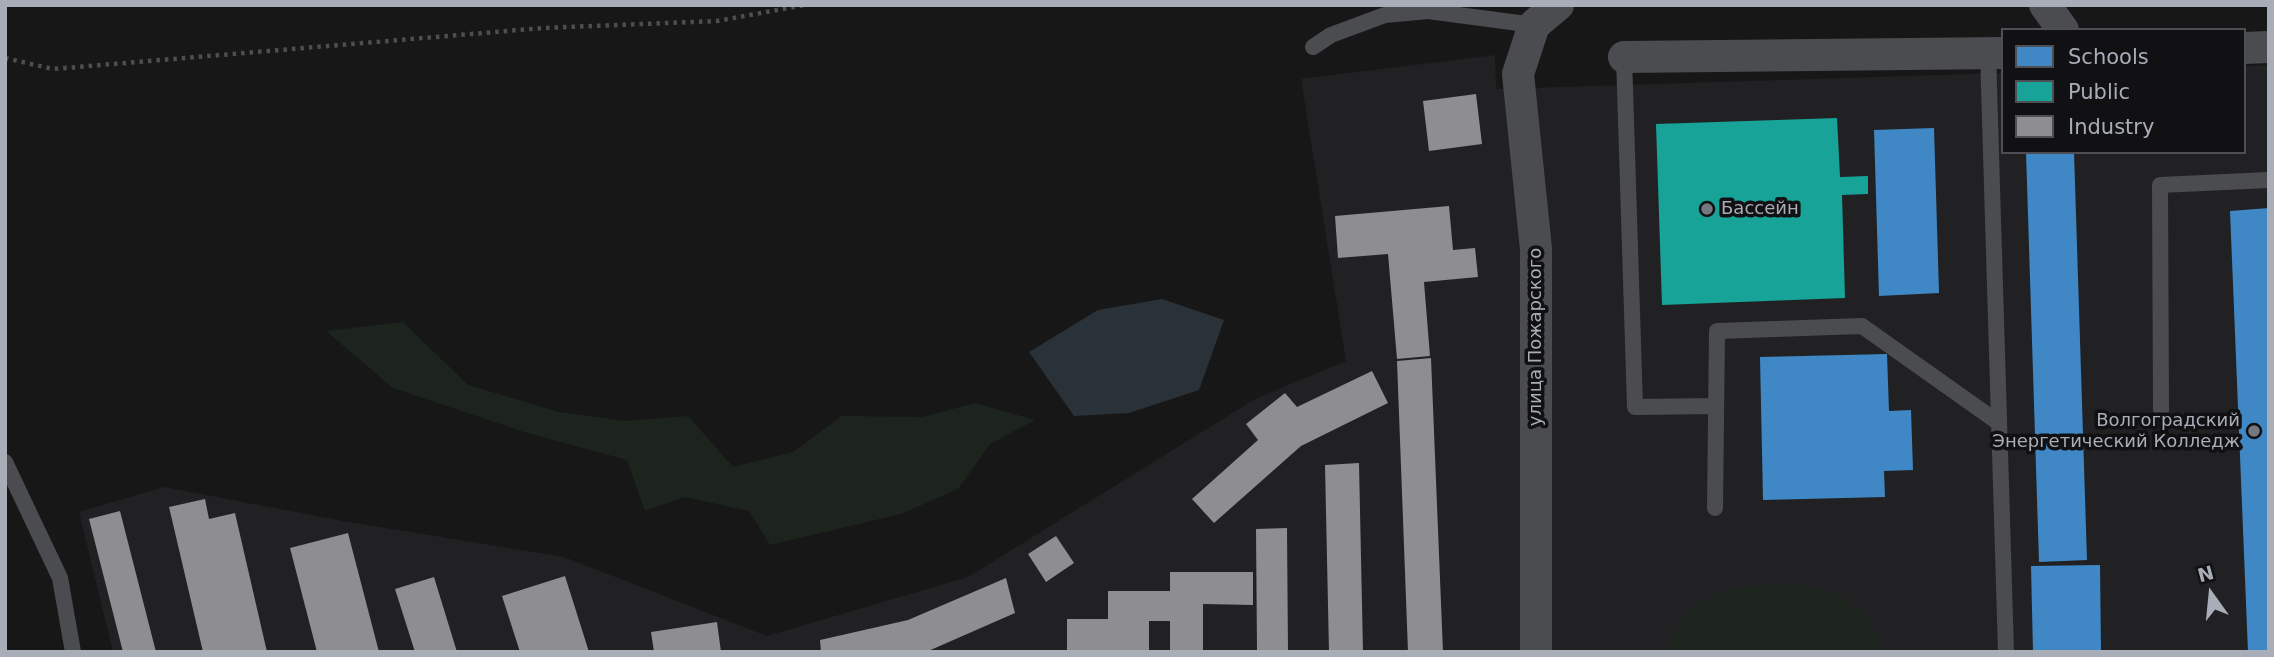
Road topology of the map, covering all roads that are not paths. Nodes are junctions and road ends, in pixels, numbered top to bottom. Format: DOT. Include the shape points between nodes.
graph roads {
  1 [pos="1558,5"];
  2 [pos="2045,5"];
  3 [pos="1534,26"];
  4 [pos="2062,28"];
  5 [pos="1313,47"];
  6 [pos="2269,47"];
  7 [pos="2246,48"];
  8 [pos="1995,53"];
  9 [pos="1624,57"];
  10 [pos="2269,180"];
  11 [pos="1716,406"];
  12 [pos="2161,410"];
  13 [pos="1999,423"];
  14 [pos="5,462"];
  15 [pos="1715,508"];
  16 [pos="73,652"];
  17 [pos="1536,652"];
  18 [pos="2006,652"];
  1 -- 3 [label="street"];
  2 -- 4 [label="street"];
  3 -- 5 [label="lane" via="1428,11 1385,15 1331,35"];
  3 -- 17 [label="street, улица Пожарского" via="1518,75 1536,250"];
  6 -- 7 [label="street"];
  8 -- 9 [label="street"];
  8 -- 13 [label="lane"];
  9 -- 11 [label="lane" via="1635,407"];
  10 -- 12 [label="lane" via="2160,184"];
  11 -- 13 [label="lane" via="1717,331 1862,326"];
  11 -- 15 [label="lane"];
  13 -- 18 [label="lane"];
  14 -- 16 [label="lane" via="60,578"];
}
